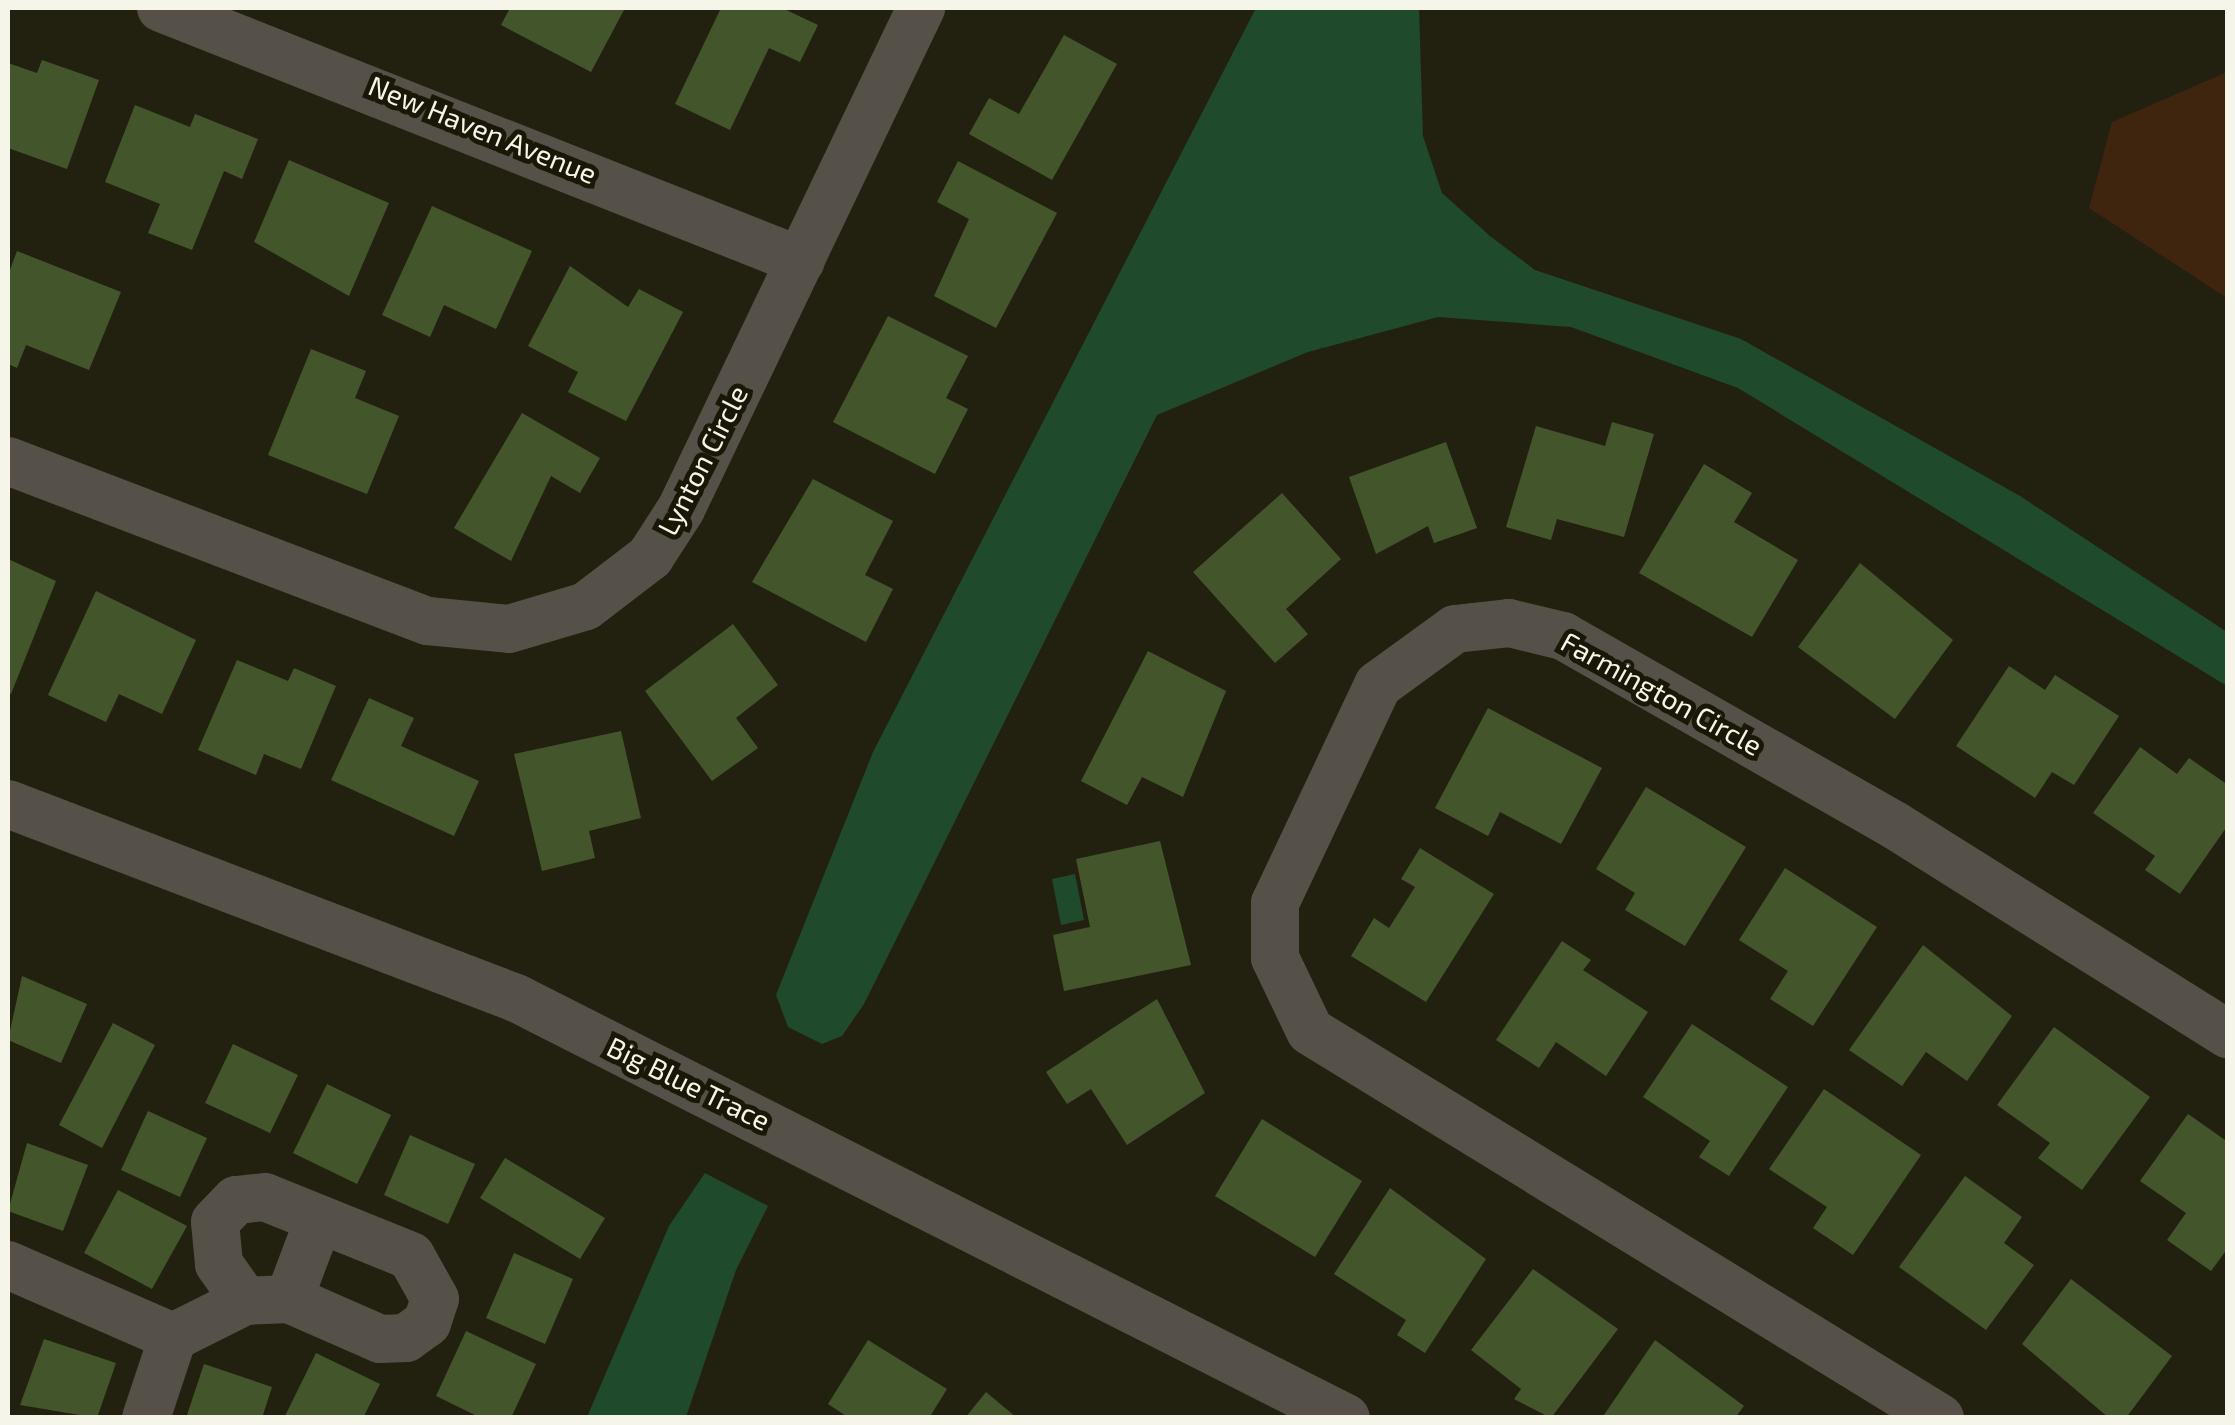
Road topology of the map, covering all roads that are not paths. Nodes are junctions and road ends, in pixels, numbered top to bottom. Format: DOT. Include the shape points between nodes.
graph roads {
  1 [pos="161,8"];
  2 [pos="922,8"];
  3 [pos="801,261"];
  4 [pos="8,460"];
  5 [pos="8,804"];
  6 [pos="2228,1034"];
  7 [pos="319,1219"];
  8 [pos="8,1265"];
  9 [pos="267,1300"];
  10 [pos="174,1337"];
  11 [pos="146,1418"];
  12 [pos="1346,1418"];
  13 [pos="1940,1418"];
  1 -- 3 [label="street, New Haven Avenue"];
  2 -- 3 [label="street, Lynton Circle"];
  3 -- 4 [label="street, Lynton Circle" via="666,535 609,592 535,624 428,621"];
  5 -- 12 [label="street, Big Blue Trace" via="516,998"];
  6 -- 13 [label="street, Farmington Circle" via="1896,826 1562,636 1509,623 1455,630 1378,684 1275,903 1275,958 1310,1031"];
  7 -- 9 [label="street"];
  7 -- 9 [label="street" via="266,1197 236,1200 215,1222 219,1264"];
  7 -- 9 [label="street" via="411,1256 435,1299 427,1324 380,1340"];
  8 -- 10 [label="street"];
  9 -- 10 [label="street"];
  10 -- 11 [label="street"];
}
